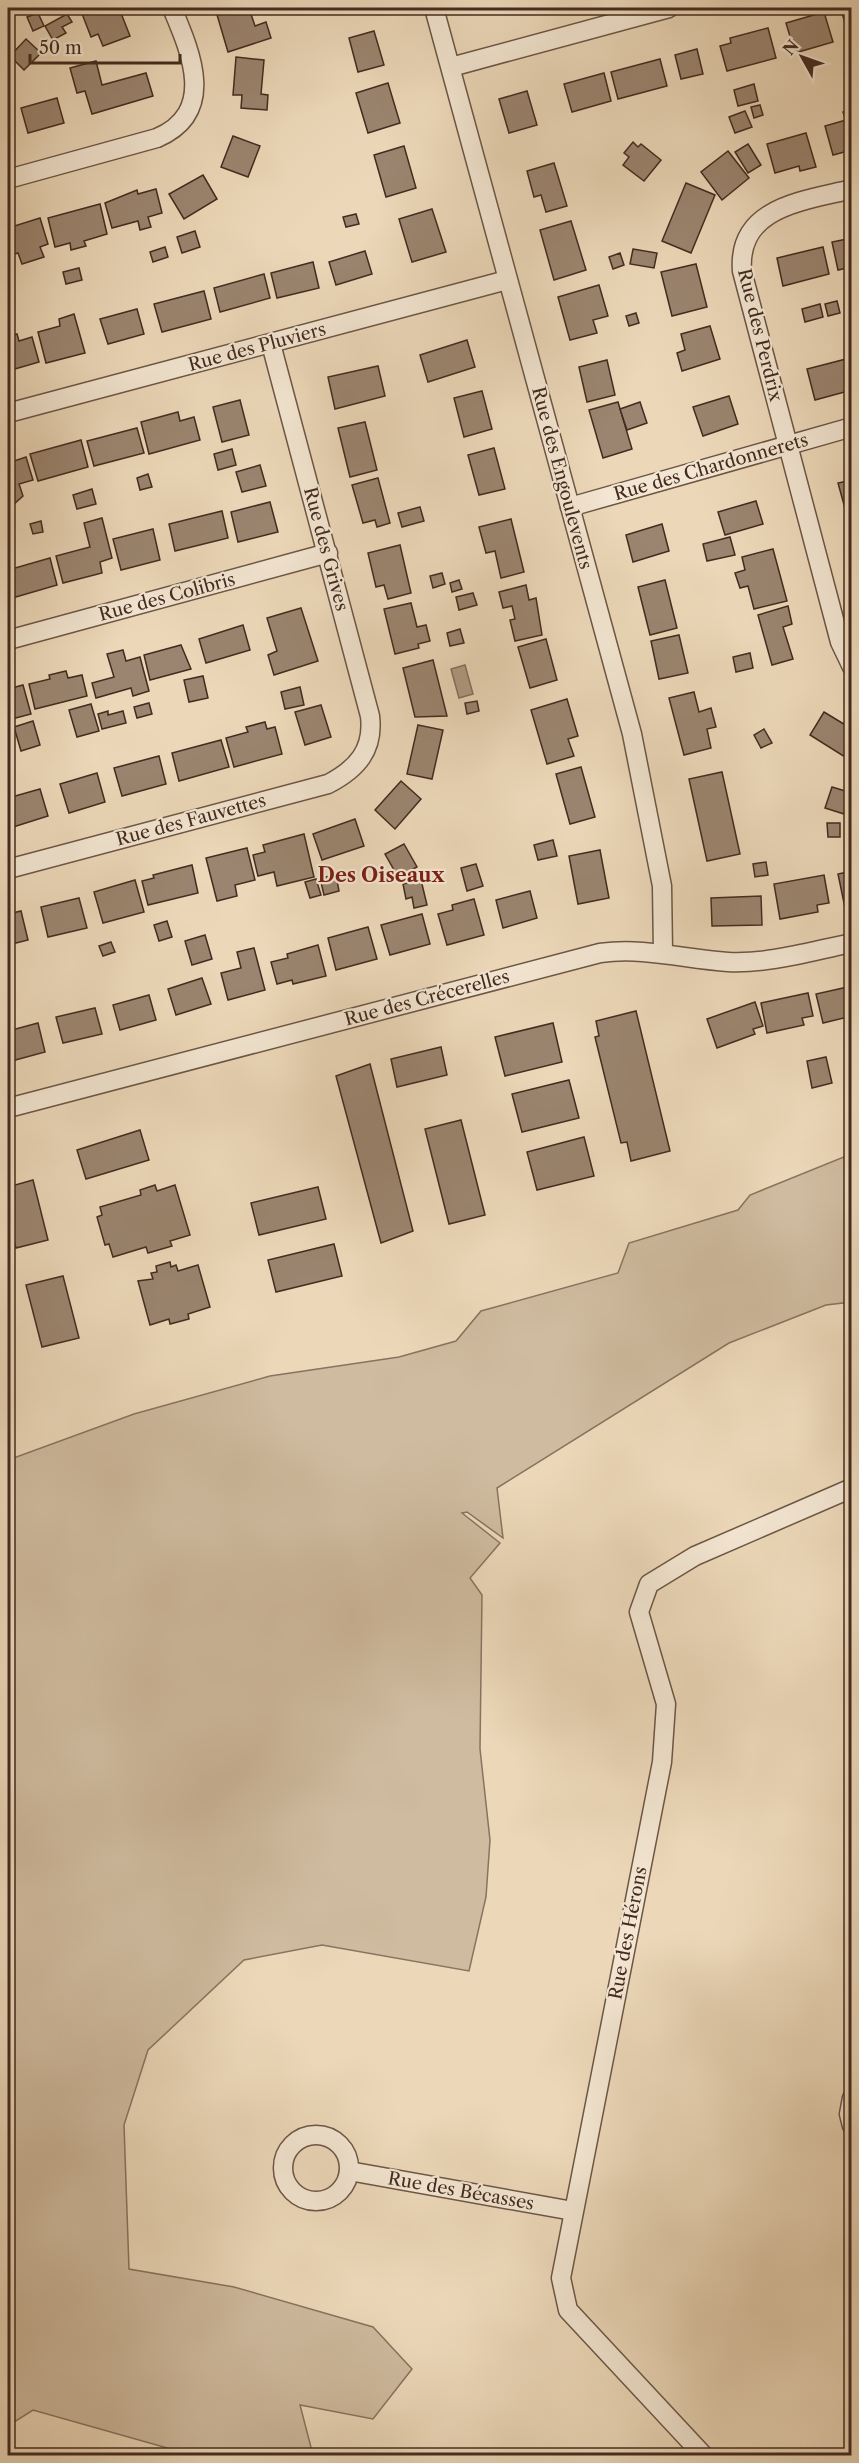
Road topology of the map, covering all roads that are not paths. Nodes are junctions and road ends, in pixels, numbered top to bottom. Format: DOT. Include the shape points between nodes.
graph roads {
  1 [pos="172,8"];
  2 [pos="434,8"];
  3 [pos="669,8"];
  4 [pos="451,67"];
  5 [pos="8,179"];
  6 [pos="852,189"];
  7 [pos="507,280"];
  8 [pos="271,344"];
  9 [pos="8,413"];
  10 [pos="852,427"];
  11 [pos="789,444"];
  12 [pos="570,507"];
  13 [pos="327,553"];
  14 [pos="8,640"];
  15 [pos="852,667"];
  16 [pos="365,755"];
  17 [pos="8,869"];
  18 [pos="852,943"];
  19 [pos="663,952"];
  20 [pos="8,1108"];
  21 [pos="852,1488"];
  22 [pos="852,2098"];
  23 [pos="852,2126"];
  24 [pos="349,2171"];
  25 [pos="573,2211"];
  26 [pos="704,2456"];
  1 -- 5 [label="street" via="196,79 190,108 182,122 157,138"];
  2 -- 4 [label="street, Rue des Engoulevents"];
  3 -- 4 [label="street"];
  4 -- 7 [label="street, Rue des Engoulevents"];
  6 -- 11 [label="street, Rue des Perdrix" via="771,212 758,222 741,255"];
  7 -- 8 [label="street, Rue des Pluviers"];
  7 -- 12 [label="street, Rue des Engoulevents"];
  8 -- 9 [label="street, Rue des Pluviers"];
  8 -- 13 [label="street, Rue des Grives"];
  10 -- 11 [label="street, Rue des Chardonnerets"];
  11 -- 12 [label="street, Rue des Chardonnerets"];
  11 -- 15 [label="street, Rue des Perdrix" via="840,642"];
  12 -- 19 [label="street, Rue des Engoulevents" via="639,771 662,886"];
  13 -- 14 [label="street, Rue des Colibris"];
  13 -- 16 [label="street, Rue des Grives" via="370,716 372,730"];
  16 -- 17 [label="street, Rue des Fauvettes" via="350,772 328,784"];
  18 -- 19 [label="street, Rue des Crécerelles" via="751,962"];
  19 -- 20 [label="street, Rue des Crécerelles" via="622,950 578,958"];
  21 -- 25 [label="street, Rue des Hérons" via="695,1556 649,1584 639,1612 666,1704 662,1762"];
  22 -- 23 [label="street"];
  24 -- 25 [label="street, Rue des Bécasses"];
  25 -- 26 [label="street, Rue des Hérons" via="561,2278 568,2310"];
}
